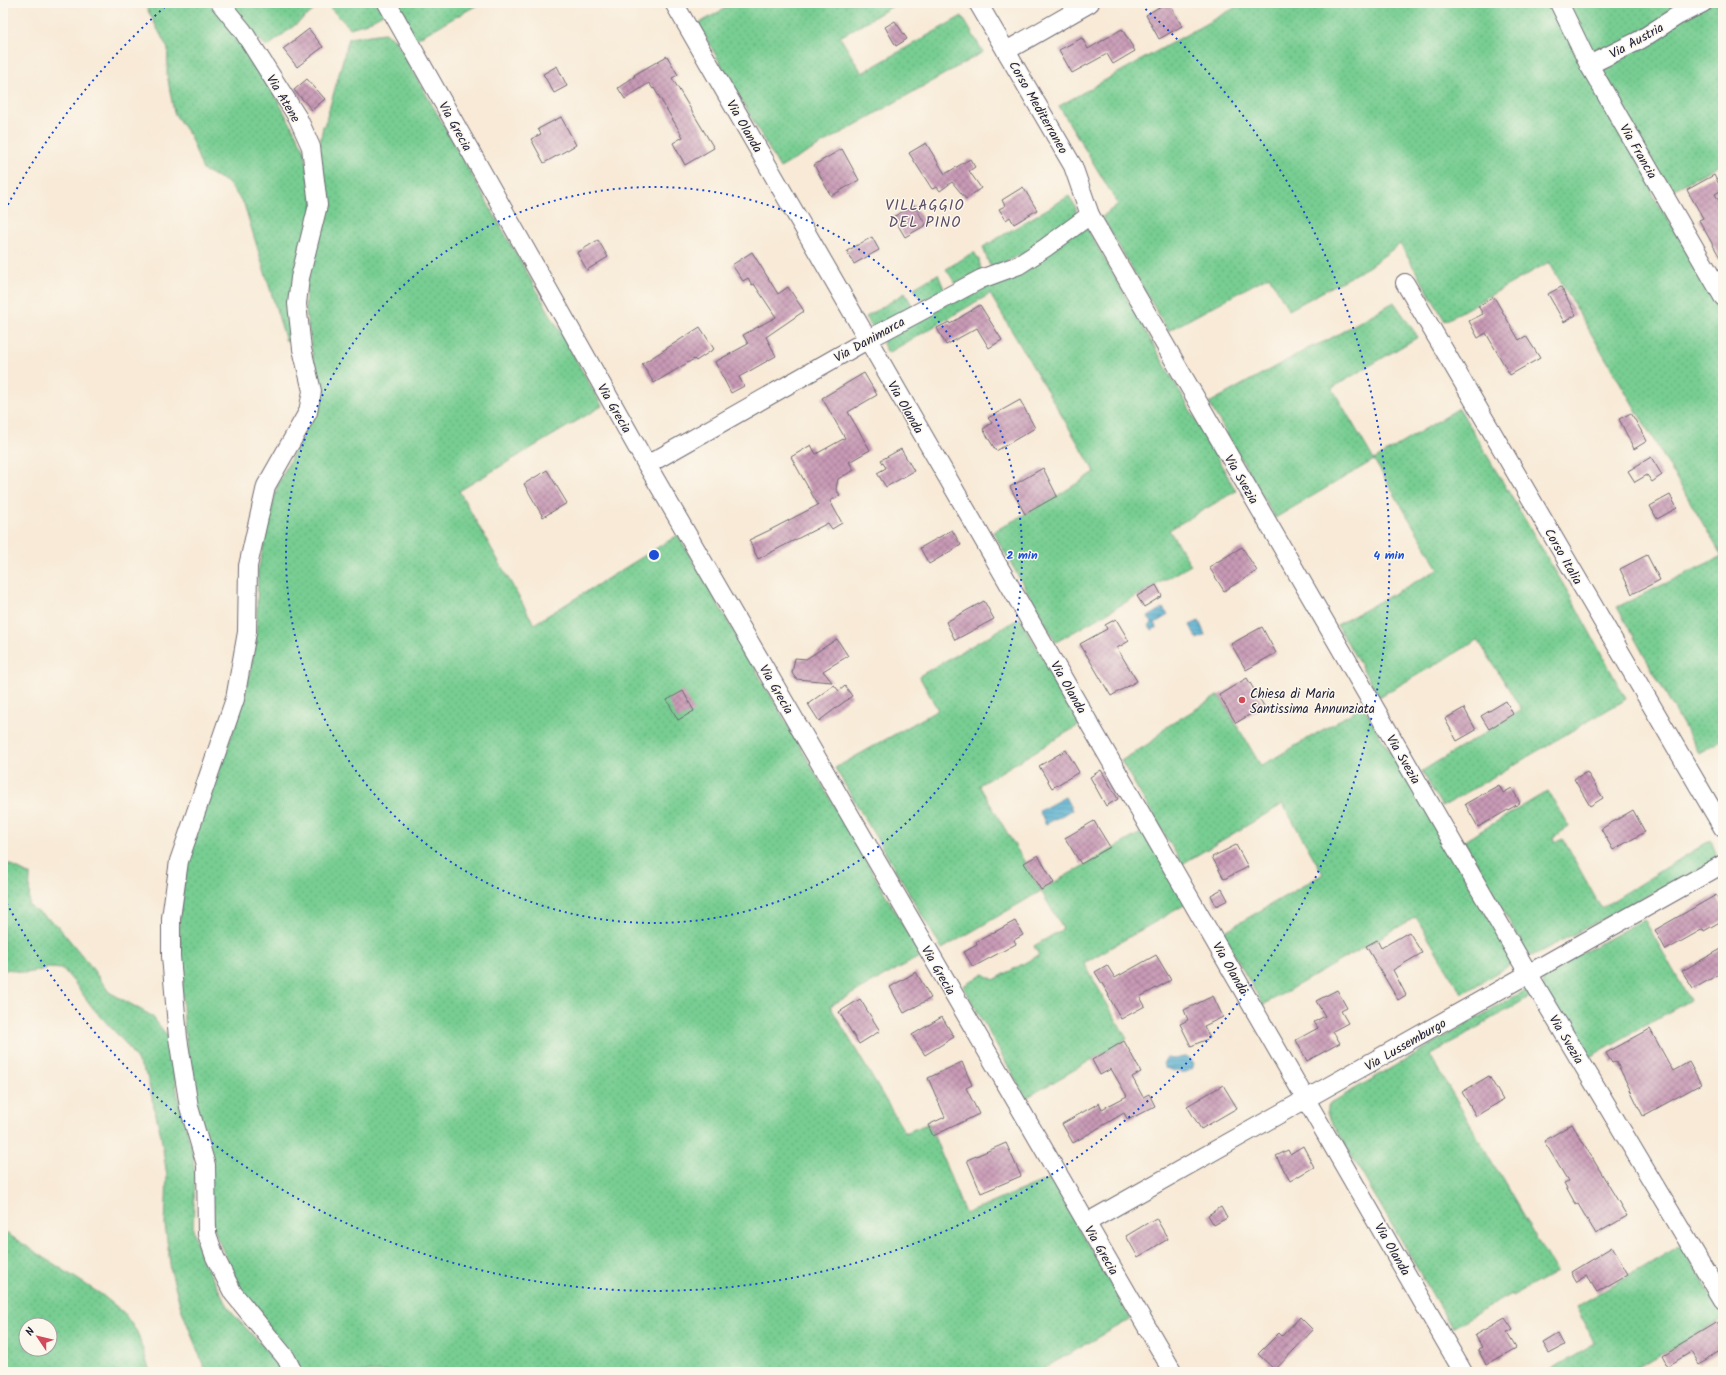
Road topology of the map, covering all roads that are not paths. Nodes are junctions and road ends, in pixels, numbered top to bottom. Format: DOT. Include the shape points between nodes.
graph roads {
  1 [pos="220,3"];
  2 [pos="387,3"];
  3 [pos="674,3"];
  4 [pos="978,3"];
  5 [pos="1090,3"];
  6 [pos="1559,3"];
  7 [pos="1703,3"];
  8 [pos="1006,51"];
  9 [pos="1589,65"];
  10 [pos="1090,215"];
  11 [pos="1405,283"];
  12 [pos="1723,297"];
  13 [pos="867,340"];
  14 [pos="647,465"];
  15 [pos="1723,828"];
  16 [pos="1723,864"];
  17 [pos="1528,973"];
  18 [pos="1308,1100"];
  19 [pos="1086,1223"];
  20 [pos="1723,1300"];
  21 [pos="293,1372"];
  22 [pos="1173,1372"];
  23 [pos="1463,1372"];
  1 -- 21 [label="street, Via Atene" via="243,31 298,118 311,147 318,205 300,278 297,304 302,349 312,391 308,412 266,486 248,566 247,632 235,699 179,861 170,918 178,1038 189,1106 206,1165 207,1234 233,1293 286,1358"];
  2 -- 14 [label="street, Via Grecia"];
  3 -- 13 [label="street, Via Olanda"];
  4 -- 8 [label="street, Corso Mediterraneo"];
  5 -- 8 [label="street"];
  6 -- 9 [label="street, Via Francia"];
  7 -- 9 [label="street, Via Austria" via="1640,40"];
  8 -- 10 [label="street, Corso Mediterraneo" via="1073,166"];
  9 -- 12 [label="street, Via Francia"];
  10 -- 13 [label="street, Via Danimarca" via="1019,265 981,278"];
  10 -- 17 [label="street, Via Svezia"];
  11 -- 15 [label="street, Corso Italia"];
  13 -- 14 [label="street, Via Danimarca"];
  13 -- 18 [label="street, Via Olanda"];
  14 -- 19 [label="street, Via Grecia"];
  16 -- 17 [label="street, Via Lussemburgo"];
  17 -- 18 [label="street, Via Lussemburgo"];
  17 -- 20 [label="street, Via Svezia"];
  18 -- 19 [label="street, Via Lussemburgo"];
  18 -- 23 [label="street, Via Olanda"];
  19 -- 22 [label="street, Via Grecia"];
}
